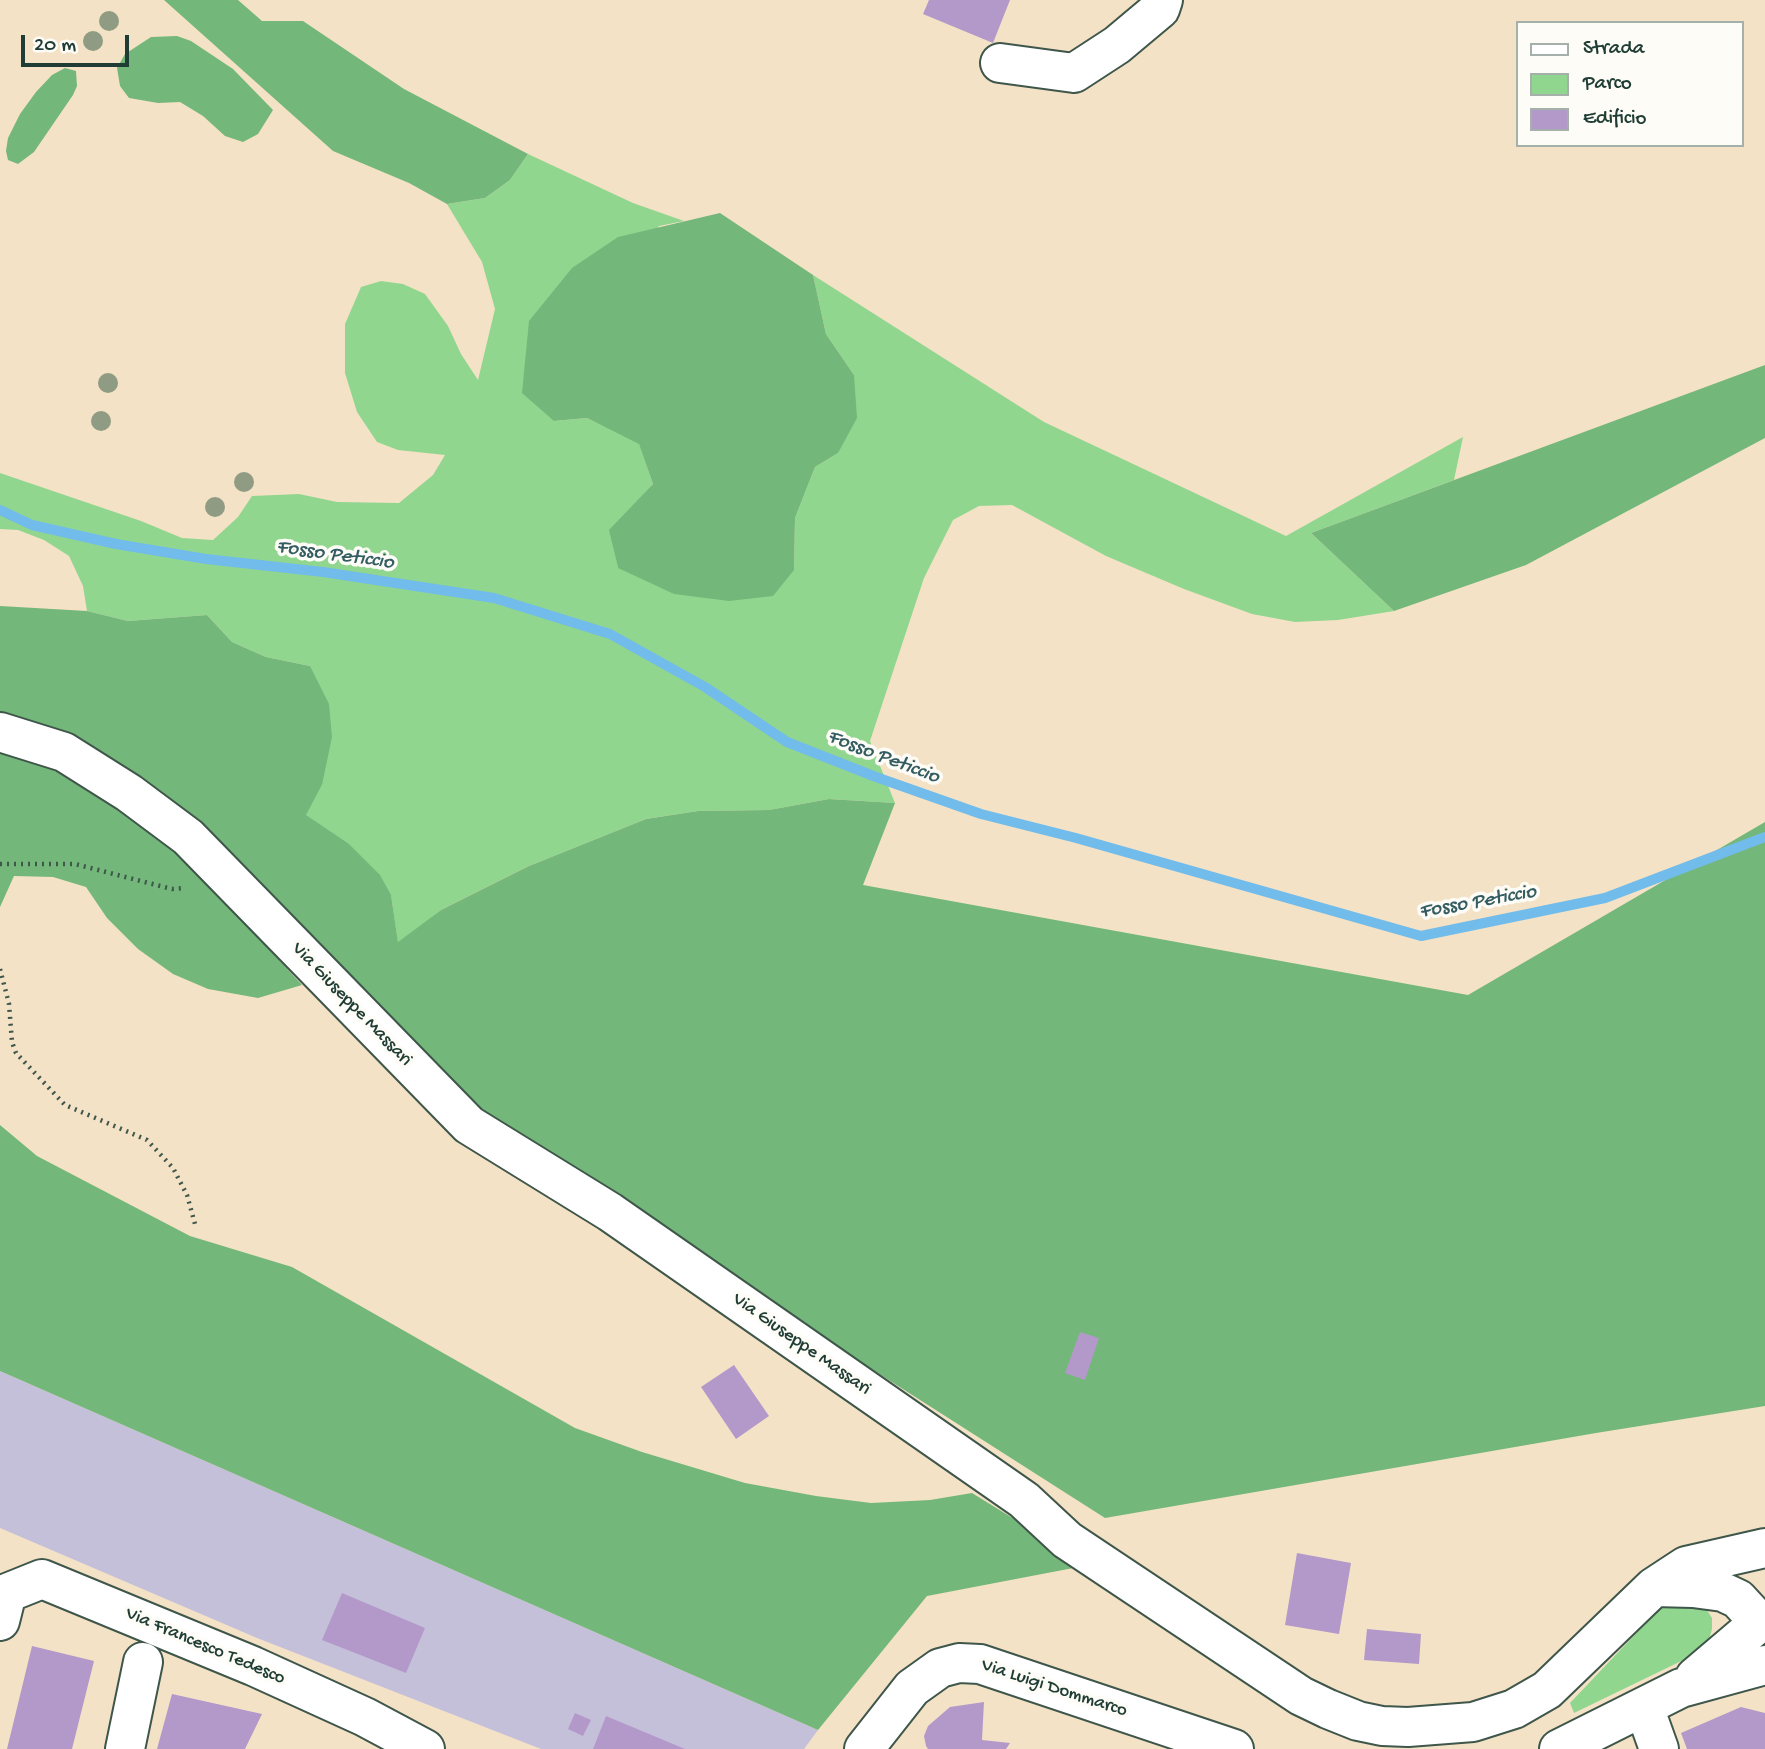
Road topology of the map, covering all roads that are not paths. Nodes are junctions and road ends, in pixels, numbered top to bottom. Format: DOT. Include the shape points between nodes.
graph roads {
  1 [pos="1163,0"];
  2 [pos="1000,63"];
  3 [pos="0,732"];
  4 [pos="1765,1548"];
  5 [pos="1765,1560"];
  6 [pos="1654,1587"];
  7 [pos="3,1607"];
  8 [pos="1757,1626"];
  9 [pos="143,1662"];
  10 [pos="1765,1665"];
  11 [pos="1681,1688"];
  12 [pos="1644,1707"];
  13 [pos="125,1749"];
  14 [pos="425,1749"];
  15 [pos="864,1749"];
  16 [pos="1234,1749"];
  17 [pos="1559,1749"];
  18 [pos="1659,1749"];
  1 -- 2 [label="street" via="1160,9 1117,45 1074,73"];
  3 -- 6 [label="street, Via Giuseppe Massari" via="64,752 188,837 468,1125 610,1212 1024,1500 1067,1540 1301,1696 1358,1721 1382,1726 1473,1722 1505,1712 1547,1690"];
  4 -- 6 [label="street, Via Giuseppe Massari" via="1686,1566"];
  5 -- 8 [label="street" via="1752,1584"];
  6 -- 8 [label="street" via="1723,1592 1738,1599"];
  7 -- 14 [label="street, Via Francesco Tedesco" via="42,1579 253,1666"];
  8 -- 11 [label="street"];
  9 -- 13 [label="street"];
  10 -- 11 [label="street"];
  11 -- 12 [label="street"];
  12 -- 17 [label="street"];
  12 -- 18 [label="street"];
  15 -- 16 [label="street, Via Luigi Dommarco" via="912,1688 940,1668 959,1663 993,1668"];
}
